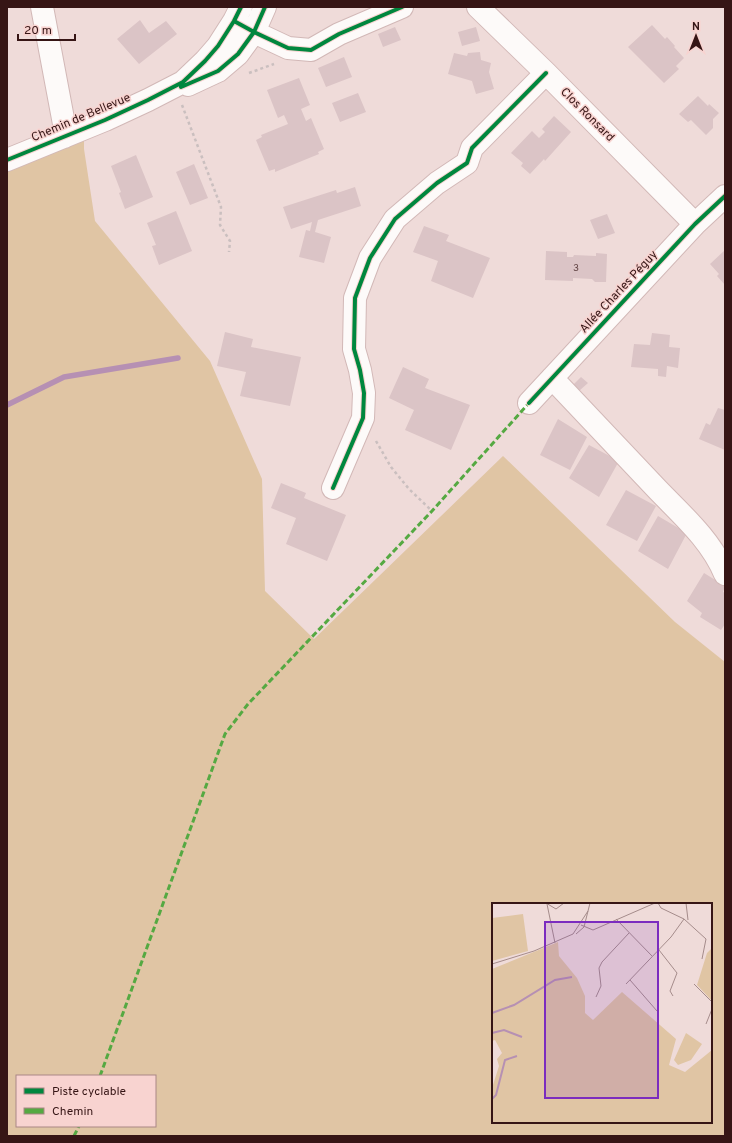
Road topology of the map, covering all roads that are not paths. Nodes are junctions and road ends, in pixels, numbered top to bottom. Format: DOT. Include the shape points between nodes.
graph roads {
  1 [pos="42,7"];
  2 [pos="265,7"];
  3 [pos="402,7"];
  4 [pos="478,7"];
  5 [pos="238,14"];
  6 [pos="254,32"];
  7 [pos="546,73"];
  8 [pos="171,97"];
  9 [pos="64,137"];
  10 [pos="7,160"];
  11 [pos="725,196"];
  12 [pos="695,224"];
  13 [pos="552,378"];
  14 [pos="529,403"];
  15 [pos="333,488"];
  16 [pos="725,574"];
  1 -- 9 [label="street" via="64,124"];
  2 -- 6 [label="street, Chemin de Bellevue"];
  3 -- 6 [label="street, Chemin de Bellevue" via="340,34 311,50 288,48"];
  4 -- 7 [label="street, Clos Ronsard"];
  5 -- 6 [label="street, Chemin de Bellevue"];
  5 -- 8 [label="street, Chemin de Bellevue" via="218,46"];
  6 -- 8 [label="street, Chemin de Bellevue" via="238,54 218,71 183,86"];
  7 -- 12 [label="street, Clos Ronsard"];
  7 -- 15 [label="street" via="472,148 467,163 437,183 396,219 370,258 355,298 354,349 364,393 363,418"];
  8 -- 9 [label="street, Chemin de Bellevue"];
  9 -- 10 [label="street, Chemin de Bellevue"];
  11 -- 12 [label="street, Allée Charles Péguy"];
  12 -- 13 [label="street, Allée Charles Péguy"];
  13 -- 14 [label="street, Allée Charles Péguy"];
  13 -- 16 [label="street" via="708,544 720,561"];
}
